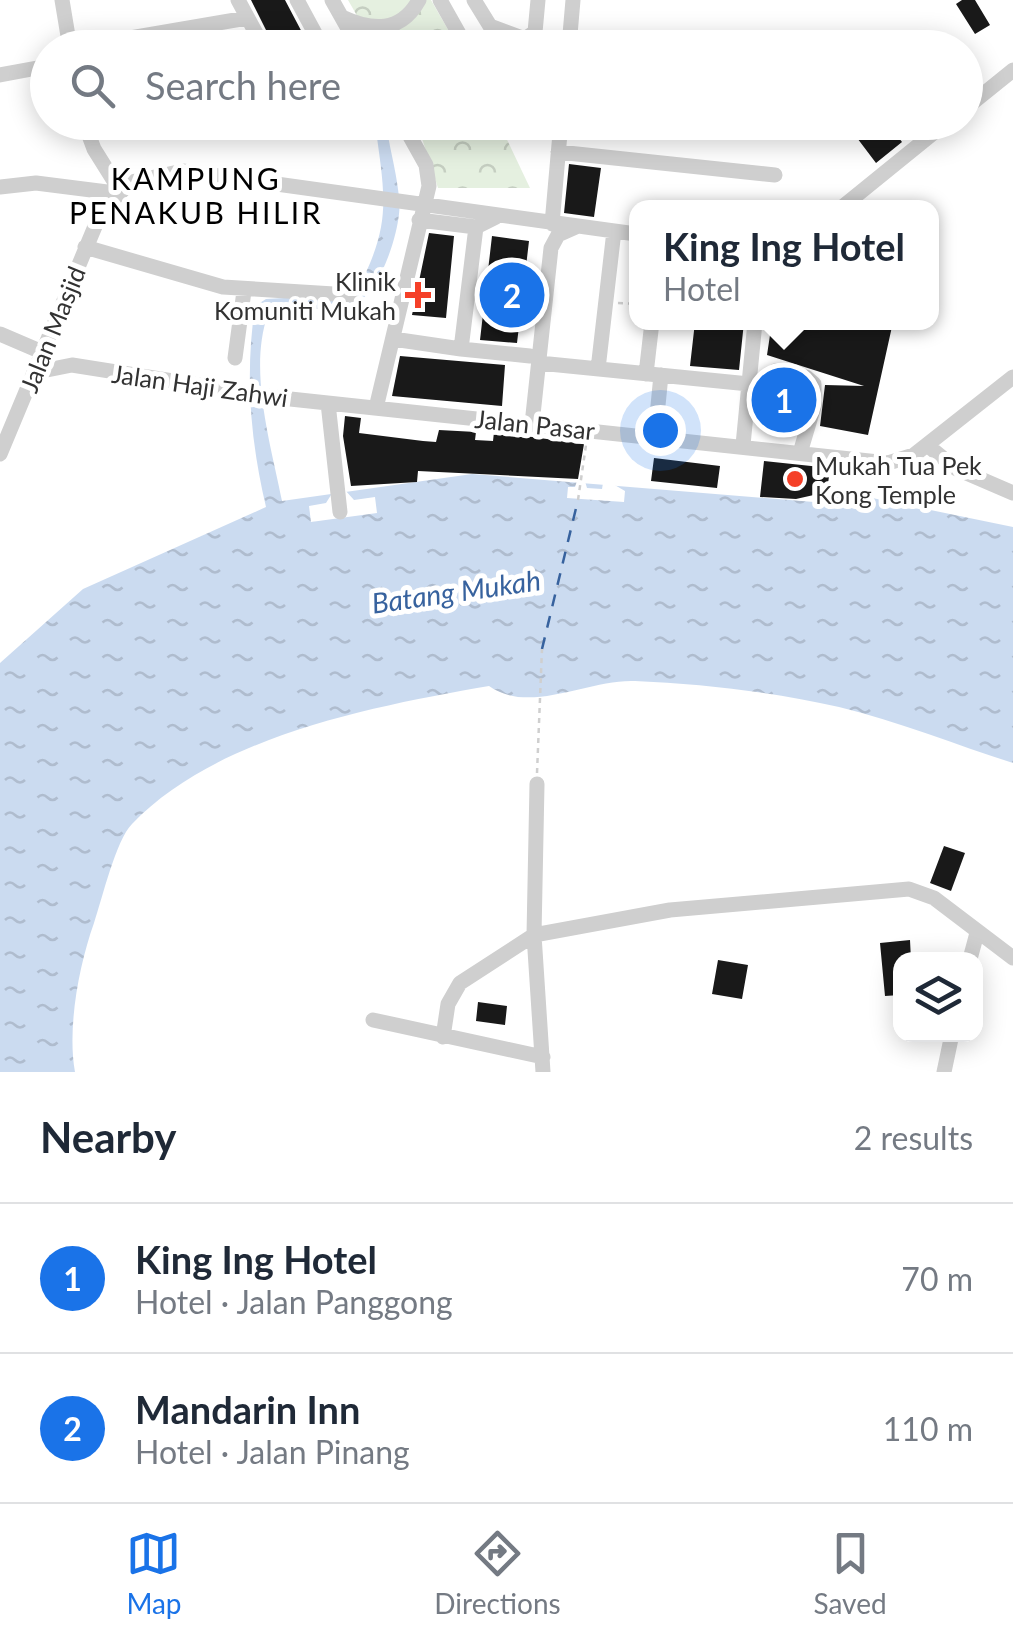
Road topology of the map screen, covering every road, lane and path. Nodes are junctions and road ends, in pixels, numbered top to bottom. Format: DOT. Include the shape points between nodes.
graph roads {
  1 [pos="62,0"];
  2 [pos="238,0"];
  3 [pos="297,0"];
  4 [pos="332,0"];
  5 [pos="419,0"];
  6 [pos="440,0"];
  7 [pos="474,0"];
  8 [pos="538,0"];
  9 [pos="573,0"];
  10 [pos="342,17"];
  11 [pos="248,18"];
  12 [pos="68,30"];
  13 [pos="177,30"];
  14 [pos="254,30"];
  15 [pos="313,30"];
  16 [pos="350,30"];
  17 [pos="457,30"];
  18 [pos="500,30"];
  19 [pos="534,30"];
  20 [pos="570,30"];
  21 [pos="30,69"];
  22 [pos="1013,70"];
  23 [pos="0,75"];
  24 [pos="983,94"];
  25 [pos="91,140"];
  26 [pos="413,140"];
  27 [pos="559,140"];
  28 [pos="925,140"];
  29 [pos="558,152"];
  30 [pos="776,175"];
  31 [pos="0,188"];
  32 [pos="117,191"];
  33 [pos="851,200"];
  34 [pos="418,211"];
  35 [pos="496,217"];
  36 [pos="526,220"];
  37 [pos="552,224"];
  38 [pos="476,227"];
  39 [pos="578,227"];
  40 [pos="614,232"];
  41 [pos="629,233"];
  42 [pos="85,247"];
  43 [pos="244,290"];
  44 [pos="350,294"];
  45 [pos="606,301"];
  46 [pos="629,303"];
  47 [pos="652,330"];
  48 [pos="754,330"];
  49 [pos="0,334"];
  50 [pos="393,339"];
  51 [pos="45,345"];
  52 [pos="462,349"];
  53 [pos="236,358"];
  54 [pos="534,360"];
  55 [pos="72,365"];
  56 [pos="598,369"];
  57 [pos="654,375"];
  58 [pos="1013,377"];
  59 [pos="749,384"];
  60 [pos="770,384"];
  61 [pos="28,389"];
  62 [pos="328,403"];
  63 [pos="376,408"];
  64 [pos="528,423"];
  65 [pos="807,428"];
  66 [pos="589,429"];
  67 [pos="655,436"];
  68 [pos="743,446"];
  69 [pos="927,446"];
  70 [pos="800,452"];
  71 [pos="0,454"];
  72 [pos="1013,493"];
  73 [pos="578,500"];
  74 [pos="340,512"];
  75 [pos="542,649"];
  76 [pos="536,784"];
  77 [pos="977,933"];
  78 [pos="534,935"];
  79 [pos="972,952"];
  80 [pos="1013,958"];
  81 [pos="373,1020"];
  82 [pos="443,1037"];
  83 [pos="950,1042"];
  84 [pos="543,1065"];
  85 [pos="944,1072"];
  1 -- 12 [label="street"];
  2 -- 11 [label="street"];
  3 -- 15 [label="street"];
  4 -- 10 [label="street"];
  5 -- 10 [label="street" via="403,20 382,28"];
  6 -- 17 [label="street"];
  7 -- 18 [label="street" via="490,26"];
  8 -- 19 [label="street"];
  9 -- 20 [label="street"];
  10 -- 16 [label="street"];
  11 -- 13 [label="street"];
  11 -- 14 [label="street"];
  21 -- 23 [label="street"];
  22 -- 24 [label="street"];
  25 -- 32 [label="street"];
  26 -- 34 [label="street" via="429,172"];
  27 -- 29 [label="street"];
  28 -- 33 [label="street"];
  29 -- 30 [label="street"];
  29 -- 37 [label="street"];
  31 -- 32 [label="street" via="36,182"];
  32 -- 34 [label="street" via="143,177 183,171"];
  32 -- 42 [label="street, Jalan Masjid"];
  34 -- 35 [label="street"];
  34 -- 38 [label="street"];
  34 -- 50 [label="street"];
  35 -- 36 [label="street"];
  35 -- 38 [label="street"];
  36 -- 37 [label="street"];
  36 -- 54 [label="street" via="542,249"];
  37 -- 39 [label="street"];
  38 -- 52 [label="street"];
  39 -- 40 [label="street"];
  39 -- 54 [label="street" via="558,235 551,248"];
  40 -- 41 [label="street"];
  40 -- 45 [label="street"];
  42 -- 43 [label="street"];
  42 -- 51 [label="street, Jalan Masjid"];
  43 -- 44 [label="street"];
  43 -- 53 [label="street"];
  45 -- 46 [label="path"];
  45 -- 56 [label="street"];
  47 -- 57 [label="street"];
  48 -- 59 [label="street"];
  49 -- 51 [label="street"];
  50 -- 52 [label="street"];
  50 -- 63 [label="street"];
  51 -- 55 [label="street"];
  51 -- 61 [label="street, Jalan Masjid"];
  52 -- 54 [label="street"];
  54 -- 56 [label="street"];
  54 -- 64 [label="street"];
  55 -- 61 [label="street" via="42,371"];
  55 -- 62 [label="street, Jalan Haji Zahwi"];
  56 -- 57 [label="street"];
  57 -- 59 [label="street"];
  57 -- 67 [label="street"];
  58 -- 69 [label="street, Jalan Pasar"];
  59 -- 60 [label="street"];
  59 -- 68 [label="street"];
  60 -- 65 [label="street" via="768,416"];
  60 -- 65 [label="street" via="775,371 813,382 816,398"];
  61 -- 71 [label="street, Jalan Masjid"];
  62 -- 63 [label="street, Jalan Pasar"];
  62 -- 74 [label="street"];
  63 -- 64 [label="street, Jalan Pasar"];
  64 -- 66 [label="street, Jalan Pasar"];
  65 -- 70 [label="street"];
  66 -- 67 [label="street, Jalan Pasar"];
  66 -- 73 [label="path"];
  67 -- 68 [label="street, Jalan Pasar"];
  68 -- 70 [label="street, Jalan Pasar"];
  69 -- 70 [label="street, Jalan Pasar" via="888,463"];
  69 -- 72 [label="street" via="955,468"];
  75 -- 76 [label="path"];
  76 -- 78 [label="street"];
  77 -- 78 [label="street" via="934,898 894,888 670,910"];
  77 -- 79 [label="street"];
  77 -- 80 [label="street"];
  78 -- 82 [label="street" via="460,983 448,1004"];
  78 -- 84 [label="street"];
  81 -- 82 [label="street"];
  82 -- 84 [label="street"];
  83 -- 85 [label="street"];
}
